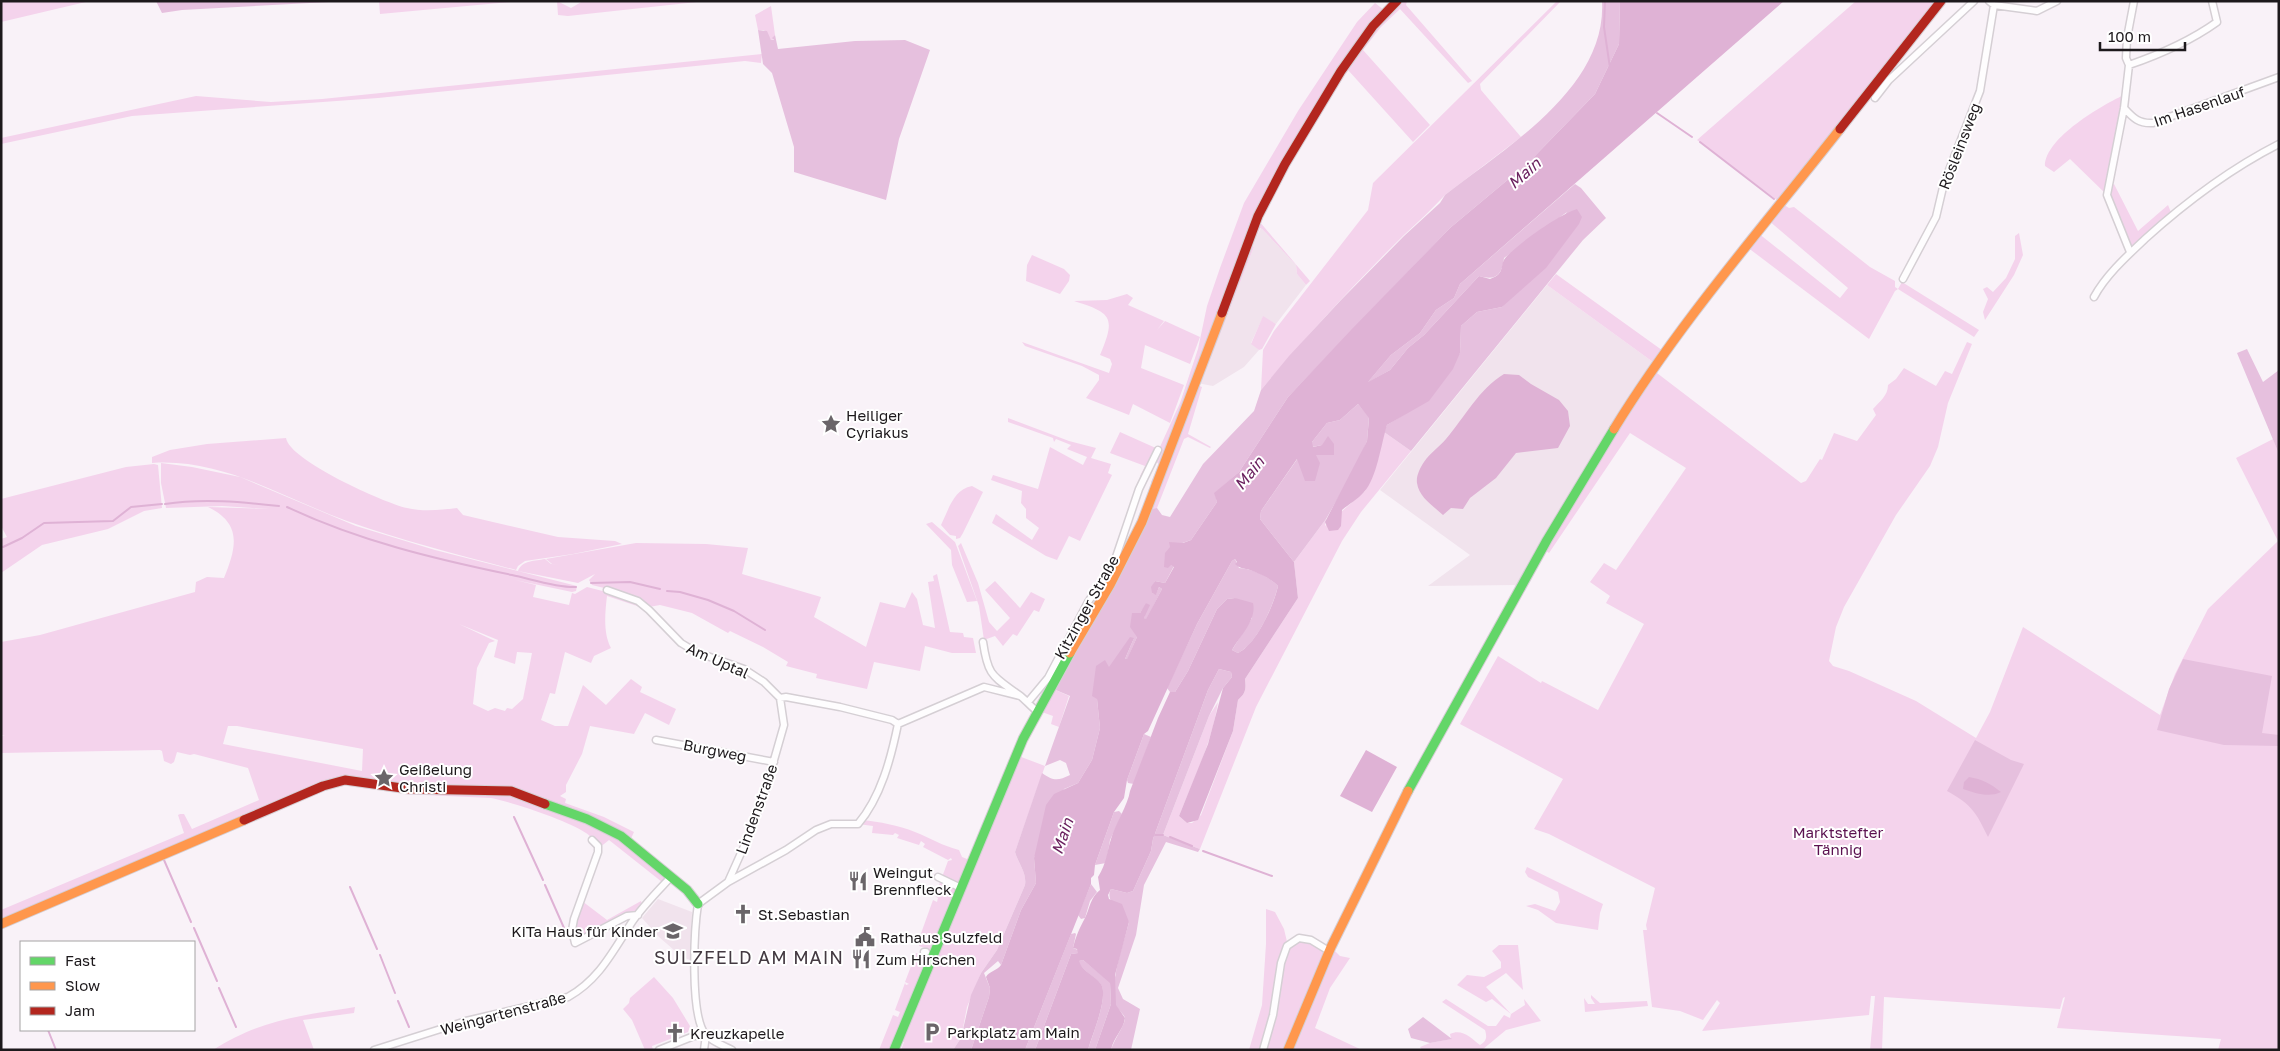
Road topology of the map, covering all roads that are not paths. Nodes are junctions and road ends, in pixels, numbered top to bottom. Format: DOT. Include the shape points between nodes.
graph roads {
  1 [pos="1397,1"];
  2 [pos="1940,1"];
  3 [pos="1974,1"];
  4 [pos="2057,1"];
  5 [pos="2134,1"];
  6 [pos="2212,1"];
  7 [pos="1992,3"];
  8 [pos="2129,65"];
  9 [pos="2279,77"];
  10 [pos="1875,98"];
  11 [pos="2124,108"];
  12 [pos="2279,144"];
  13 [pos="2130,252"];
  14 [pos="1903,279"];
  15 [pos="2094,296"];
  16 [pos="1158,450"];
  17 [pos="607,590"];
  18 [pos="983,642"];
  19 [pos="1020,696"];
  20 [pos="780,698"];
  21 [pos="1028,702"];
  22 [pos="1037,712"];
  23 [pos="898,724"];
  24 [pos="656,740"];
  25 [pos="774,762"];
  26 [pos="592,840"];
  27 [pos="938,877"];
  28 [pos="670,878"];
  29 [pos="728,882"];
  30 [pos="961,888"];
  31 [pos="698,904"];
  32 [pos="638,914"];
  33 [pos="1,924"];
  34 [pos="1329,951"];
  35 [pos="706,1035"];
  36 [pos="374,1050"];
  37 [pos="660,1050"];
  38 [pos="704,1050"];
  39 [pos="732,1050"];
  40 [pos="894,1050"];
  41 [pos="1263,1050"];
  42 [pos="1288,1050"];
  1 -- 22 [label="main road" via="1351,56 1268,195 1249,235 1178,433 1142,522"];
  2 -- 34 [label="main road" via="1704,302 1634,397 1498,628 1402,803"];
  3 -- 10 [label="street" via="1889,80"];
  4 -- 7 [label="street" via="2037,11"];
  5 -- 8 [label="street" via="2127,38"];
  6 -- 8 [label="street" via="2217,22 2167,52"];
  7 -- 14 [label="street, Rösleinsweg" via="1980,90 1944,183 1936,216"];
  8 -- 11 [label="street"];
  9 -- 11 [label="street, Im Hasenlauf" via="2153,124 2142,124"];
  11 -- 13 [label="street" via="2107,195"];
  12 -- 13 [label="street" via="2226,174 2182,206"];
  13 -- 15 [label="street"];
  16 -- 21 [label="street, Kitzinger Straße" via="1139,489 1107,574 1048,678"];
  17 -- 20 [label="street, Am Uptal" via="638,601 681,644 744,669"];
  18 -- 19 [label="street" via="990,671"];
  19 -- 21 [label="street"];
  19 -- 23 [label="street" via="984,687"];
  20 -- 23 [label="street" via="840,707"];
  20 -- 25 [label="street, Lindenstraße" via="784,725"];
  21 -- 22 [label="street"];
  22 -- 30 [label="main road" via="1004,781"];
  23 -- 29 [label="street" via="891,758 858,824 837,823 816,830"];
  24 -- 25 [label="street, Burgweg"];
  25 -- 29 [label="street, Lindenstraße" via="750,833"];
  26 -- 32 [label="street" via="598,846 598,852 574,919 575,943 627,916"];
  27 -- 30 [label="street"];
  28 -- 31 [label="main road" via="687,890"];
  28 -- 32 [label="street, Weingartenstraße"];
  28 -- 33 [label="main road" via="613,831 511,791 409,789 345,780 322,786"];
  29 -- 31 [label="street, Lindenstraße"];
  30 -- 40 [label="main road"];
  31 -- 35 [label="street" via="694,927 696,992 700,1023"];
  32 -- 36 [label="street, Weingartenstraße" via="600,971 568,997 466,1021"];
  34 -- 41 [label="street" via="1311,940 1299,938 1288,946 1281,963 1273,1015"];
  34 -- 42 [label="main road"];
  35 -- 37 [label="street" via="694,1036"];
  35 -- 38 [label="street"];
  35 -- 39 [label="street"];
}
